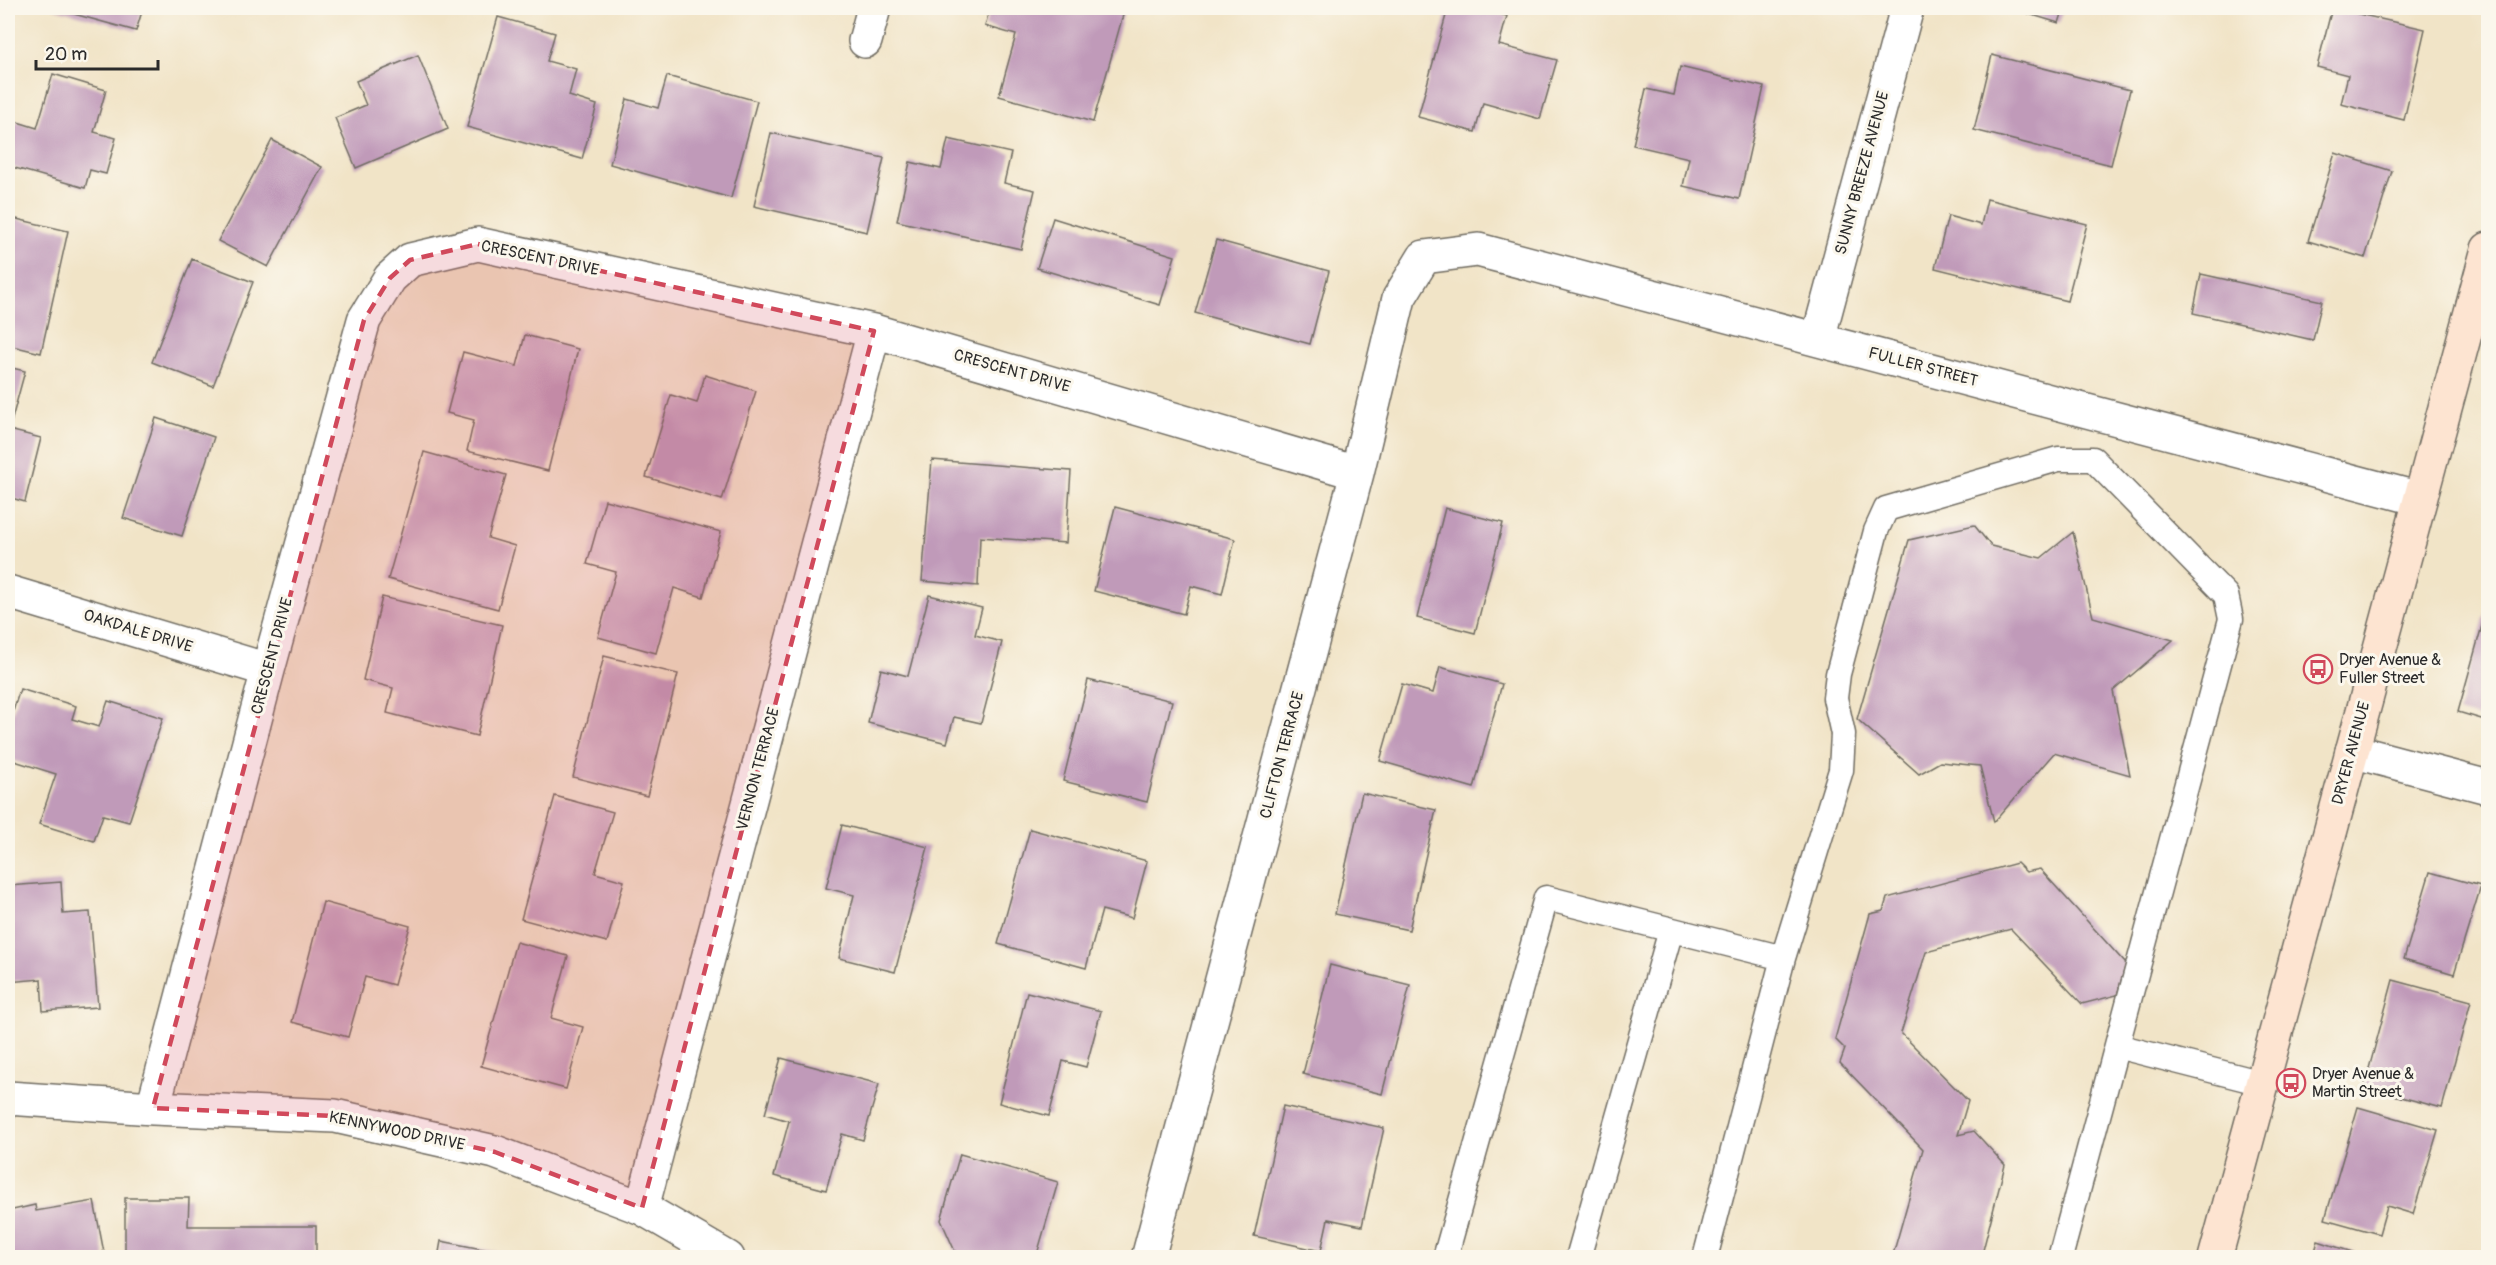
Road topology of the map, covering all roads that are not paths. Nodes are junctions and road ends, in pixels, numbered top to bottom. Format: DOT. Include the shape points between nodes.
graph roads {
  1 [pos="874,8"];
  2 [pos="1907,8"];
  3 [pos="865,41"];
  4 [pos="2488,249"];
  5 [pos="1424,257"];
  6 [pos="874,331"];
  7 [pos="1818,339"];
  8 [pos="1357,473"];
  9 [pos="2420,499"];
  10 [pos="8,592"];
  11 [pos="268,670"];
  12 [pos="2352,751"];
  13 [pos="2488,787"];
  14 [pos="1671,930"];
  15 [pos="1783,958"];
  16 [pos="2117,1046"];
  17 [pos="2262,1083"];
  18 [pos="8,1098"];
  19 [pos="153,1108"];
  20 [pos="642,1208"];
  21 [pos="728,1257"];
  22 [pos="1148,1257"];
  23 [pos="1445,1257"];
  24 [pos="1578,1257"];
  25 [pos="1705,1257"];
  26 [pos="2060,1257"];
  27 [pos="2215,1257"];
  1 -- 3 [label="street"];
  2 -- 7 [label="street, SUNNY BREEZE AVENUE"];
  4 -- 9 [label="street, DRYER AVENUE"];
  5 -- 7 [label="street, FULLER STREET" via="1478,250"];
  5 -- 8 [label="street, CLIFTON TERRACE" via="1400,298"];
  6 -- 8 [label="street, CRESCENT DRIVE"];
  6 -- 11 [label="street, CRESCENT DRIVE" via="478,244 410,260 390,278 364,320"];
  6 -- 20 [label="street, VERNON TERRACE"];
  7 -- 9 [label="street, FULLER STREET"];
  8 -- 22 [label="street, CLIFTON TERRACE"];
  9 -- 12 [label="street, DRYER AVENUE"];
  10 -- 11 [label="street, OAKDALE DRIVE"];
  11 -- 19 [label="street, CRESCENT DRIVE"];
  12 -- 13 [label="street"];
  12 -- 17 [label="street, DRYER AVENUE"];
  14 -- 15 [label="lane"];
  14 -- 23 [label="lane" via="1546,898"];
  14 -- 24 [label="lane"];
  15 -- 16 [label="lane" via="1841,770 1843,734 1835,698 1838,674 1876,531 1886,509 2058,459 2093,459 2226,595 2231,619"];
  15 -- 25 [label="lane"];
  16 -- 17 [label="lane"];
  16 -- 26 [label="lane"];
  17 -- 27 [label="street, DRYER AVENUE"];
  18 -- 19 [label="street, KENNYWOOD DRIVE"];
  19 -- 20 [label="street, KENNYWOOD DRIVE" via="335,1116 495,1152"];
  20 -- 21 [label="street, KENNYWOOD DRIVE"];
}
